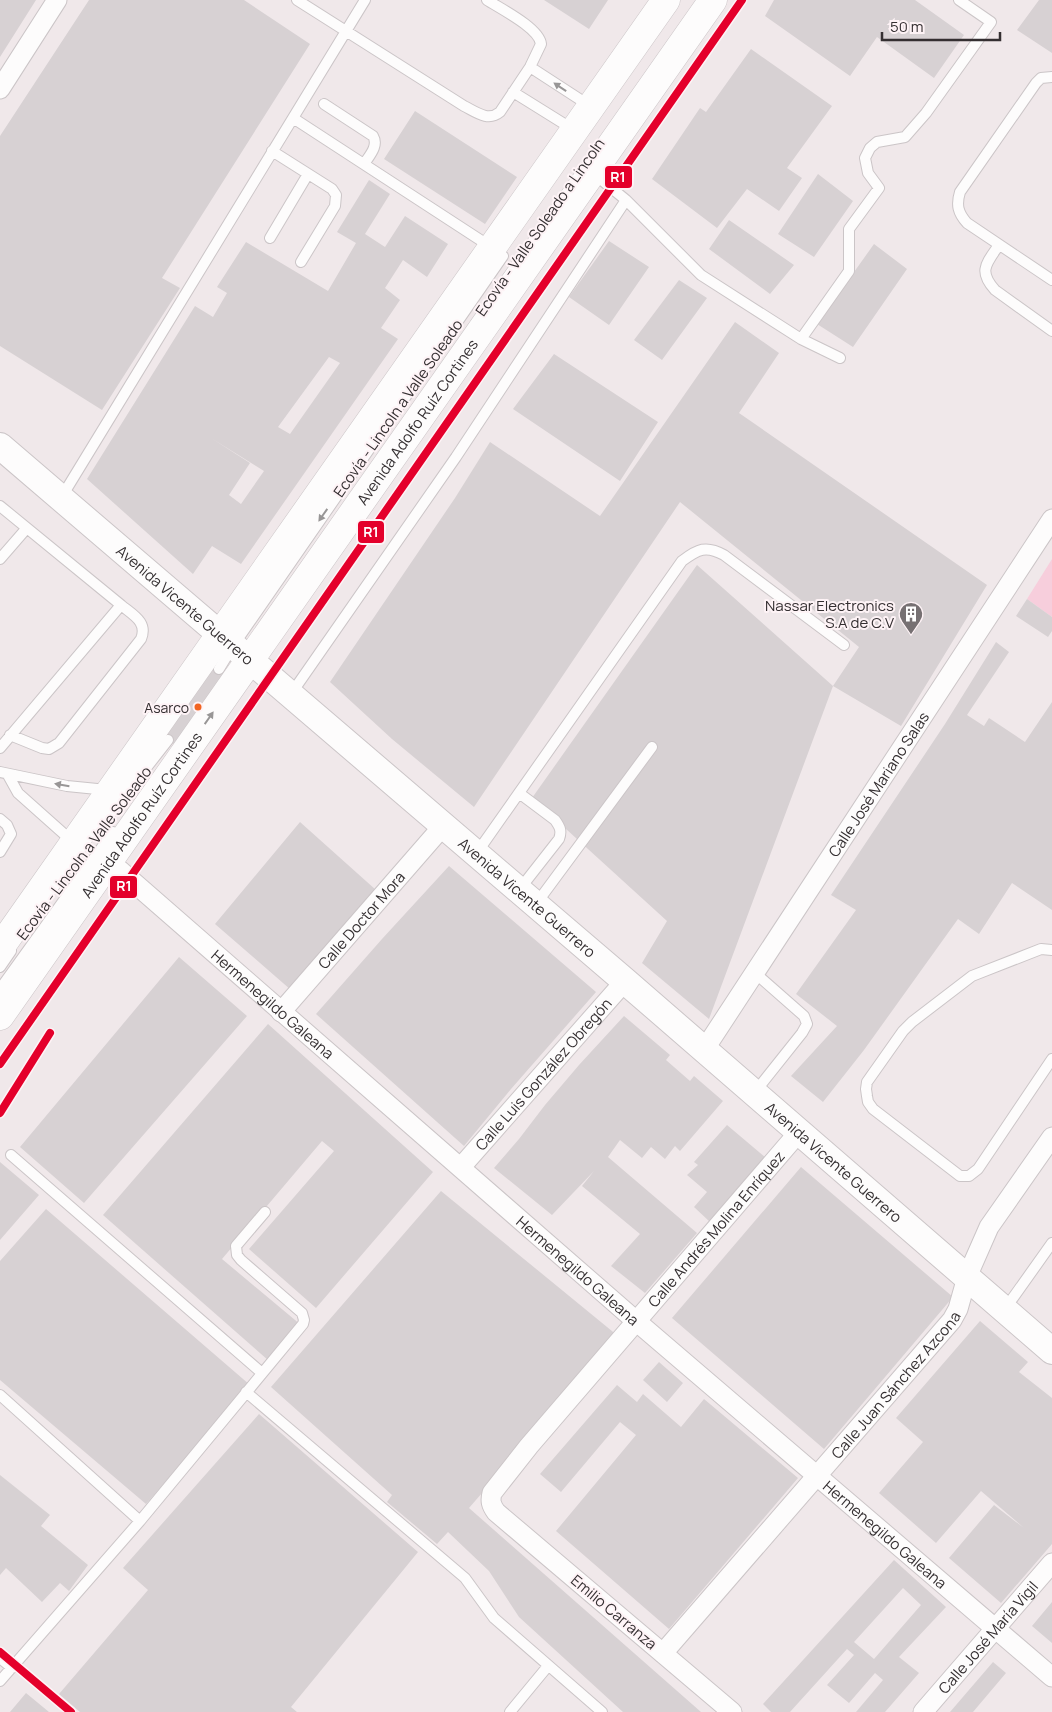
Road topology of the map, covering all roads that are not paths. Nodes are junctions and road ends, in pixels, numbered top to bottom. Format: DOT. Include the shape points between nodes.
graph roads {
  1 [pos="57,0"];
  2 [pos="297,0"];
  3 [pos="365,0"];
  4 [pos="487,0"];
  5 [pos="666,0"];
  6 [pos="713,0"];
  7 [pos="959,0"];
  8 [pos="345,31"];
  9 [pos="530,67"];
  10 [pos="1052,77"];
  11 [pos="0,90"];
  12 [pos="514,92"];
  13 [pos="324,104"];
  14 [pos="590,107"];
  15 [pos="293,118"];
  16 [pos="574,130"];
  17 [pos="272,151"];
  18 [pos="364,164"];
  19 [pos="592,172"];
  20 [pos="308,174"];
  21 [pos="626,200"];
  22 [pos="270,238"];
  23 [pos="999,245"];
  24 [pos="500,248"];
  25 [pos="301,262"];
  26 [pos="1052,280"];
  27 [pos="1052,331"];
  28 [pos="801,339"];
  29 [pos="840,358"];
  30 [pos="0,446"];
  31 [pos="61,498"];
  32 [pos="0,506"];
  33 [pos="344,507"];
  34 [pos="1052,518"];
  35 [pos="26,528"];
  36 [pos="0,559"];
  37 [pos="121,605"];
  38 [pos="844,645"];
  39 [pos="236,649"];
  40 [pos="218,668"];
  41 [pos="228,675"];
  42 [pos="290,695"];
  43 [pos="10,735"];
  44 [pos="168,740"];
  45 [pos="178,747"];
  46 [pos="652,747"];
  47 [pos="0,748"];
  48 [pos="3,774"];
  49 [pos="148,786"];
  50 [pos="110,791"];
  51 [pos="519,793"];
  52 [pos="0,819"];
  53 [pos="103,824"];
  54 [pos="119,825"];
  55 [pos="443,826"];
  56 [pos="74,842"];
  57 [pos="0,852"];
  58 [pos="476,854"];
  59 [pos="108,860"];
  60 [pos="526,898"];
  61 [pos="8,946"];
  62 [pos="1052,950"];
  63 [pos="0,967"];
  64 [pos="754,972"];
  65 [pos="625,981"];
  66 [pos="0,989"];
  67 [pos="281,1012"];
  68 [pos="0,1016"];
  69 [pos="704,1050"];
  70 [pos="1052,1059"];
  71 [pos="754,1093"];
  72 [pos="799,1132"];
  73 [pos="1052,1137"];
  74 [pos="11,1155"];
  75 [pos="461,1167"];
  76 [pos="265,1212"];
  77 [pos="1052,1243"];
  78 [pos="967,1277"];
  79 [pos="1005,1310"];
  80 [pos="636,1321"];
  81 [pos="1051,1346"];
  82 [pos="262,1373"];
  83 [pos="246,1392"];
  84 [pos="0,1395"];
  85 [pos="816,1475"];
  86 [pos="496,1512"];
  87 [pos="140,1521"];
  88 [pos="1052,1563"];
  89 [pos="995,1628"];
  90 [pos="663,1654"];
  91 [pos="0,1658"];
  92 [pos="548,1666"];
  93 [pos="12,1668"];
  94 [pos="1052,1677"];
  95 [pos="0,1681"];
  96 [pos="510,1712"];
  97 [pos="602,1712"];
  98 [pos="732,1712"];
  99 [pos="923,1712"];
  1 -- 11 [label="street"];
  2 -- 8 [label="lane"];
  3 -- 8 [label="lane"];
  4 -- 9 [label="lane" via="537,34 540,49"];
  5 -- 14 [label="main road, Avenida Adolfo Ruíz Cortines"];
  6 -- 19 [label="main road, Avenida Adolfo Ruíz Cortines"];
  7 -- 28 [label="lane" via="991,22 905,137 878,142 870,148 865,158 868,173 879,188 849,229 849,271"];
  8 -- 12 [label="lane" via="487,117 496,116"];
  8 -- 15 [label="lane"];
  9 -- 12 [label="lane"];
  14 -- 9 [label="lane, one-way"];
  10 -- 23 [label="lane" via="1041,78 1036,83 960,192 957,201 962,217"];
  12 -- 16 [label="lane"];
  13 -- 18 [label="lane" via="373,136 374,146"];
  14 -- 16 [label="main road, Avenida Adolfo Ruíz Cortines"];
  15 -- 17 [label="lane"];
  15 -- 18 [label="lane"];
  16 -- 24 [label="main road, Avenida Adolfo Ruíz Cortines"];
  17 -- 20 [label="lane"];
  17 -- 31 [label="lane"];
  18 -- 24 [label="lane"];
  19 -- 21 [label="lane"];
  19 -- 39 [label="main road, Avenida Adolfo Ruíz Cortines"];
  20 -- 22 [label="lane"];
  20 -- 25 [label="lane" via="332,189 336,201"];
  21 -- 28 [label="lane" via="702,275"];
  21 -- 42 [label="lane" via="466,442"];
  23 -- 26 [label="lane"];
  23 -- 27 [label="lane" via="985,269 987,282"];
  24 -- 39 [label="main road, Avenida Adolfo Ruíz Cortines"];
  28 -- 29 [label="lane"];
  30 -- 31 [label="main road, Avenida Vicente Guerrero"];
  31 -- 39 [label="main road, Avenida Vicente Guerrero"];
  32 -- 35 [label="lane"];
  39 -- 33 [label="lane, one-way"];
  34 -- 64 [label="street, Calle José Mariano Salas"];
  35 -- 36 [label="lane"];
  35 -- 37 [label="lane"];
  37 -- 43 [label="lane"];
  37 -- 43 [label="lane" via="143,626 140,639 58,743 42,748"];
  38 -- 51 [label="lane" via="724,555 714,549 694,552 682,561"];
  39 -- 40 [label="lane"];
  39 -- 41 [label="lane"];
  39 -- 42 [label="main road, Avenida Vicente Guerrero"];
  39 -- 50 [label="main road, Avenida Adolfo Ruíz Cortines"];
  59 -- 39 [label="main road, Avenida Adolfo Ruíz Cortines, one-way"];
  42 -- 55 [label="main road, Avenida Vicente Guerrero"];
  43 -- 47 [label="lane"];
  44 -- 53 [label="lane, Ecovía - Lincoln a Valle Soleado"];
  45 -- 49 [label="lane"];
  46 -- 60 [label="lane"];
  50 -- 48 [label="lane, one-way"];
  48 -- 56 [label="lane" via="18,792"];
  50 -- 56 [label="main road, Avenida Adolfo Ruíz Cortines"];
  51 -- 58 [label="lane"];
  51 -- 60 [label="lane" via="555,820 561,833"];
  52 -- 57 [label="lane" via="11,834"];
  54 -- 66 [label="lane"];
  55 -- 58 [label="main road, Avenida Vicente Guerrero"];
  55 -- 67 [label="street, Calle Doctor Mora"];
  56 -- 61 [label="main road, Avenida Adolfo Ruíz Cortines"];
  58 -- 60 [label="main road, Avenida Vicente Guerrero"];
  59 -- 67 [label="street, Hermenegildo Galeana"];
  59 -- 68 [label="main road, Avenida Adolfo Ruíz Cortines"];
  60 -- 65 [label="main road, Avenida Vicente Guerrero"];
  61 -- 63 [label="lane, Ecovía - Lincoln a Valle Soleado"];
  62 -- 70 [label="lane" via="1041,949 972,976 925,1011 903,1031 867,1082 868,1102 960,1176 969,1176 978,1169"];
  64 -- 69 [label="street, Calle José Mariano Salas"];
  64 -- 71 [label="lane" via="804,1016 807,1024"];
  65 -- 69 [label="main road, Avenida Vicente Guerrero"];
  65 -- 75 [label="street, Calle Luis González Obregón"];
  67 -- 75 [label="street, Hermenegildo Galeana"];
  69 -- 71 [label="main road, Avenida Vicente Guerrero"];
  71 -- 72 [label="main road, Avenida Vicente Guerrero"];
  72 -- 78 [label="main road, Avenida Vicente Guerrero"];
  72 -- 80 [label="street, Calle Andrés Molina Enríquez"];
  73 -- 78 [label="street, Calle Juan Sánchez Azcona" via="988,1227"];
  74 -- 82 [label="lane"];
  75 -- 80 [label="street, Hermenegildo Galeana"];
  76 -- 82 [label="lane" via="236,1246 237,1255 302,1313 304,1320"];
  77 -- 79 [label="lane"];
  78 -- 79 [label="main road, Avenida Vicente Guerrero"];
  78 -- 85 [label="street, Calle Juan Sánchez Azcona" via="952,1320"];
  79 -- 81 [label="main road, Avenida Vicente Guerrero"];
  80 -- 85 [label="street, Hermenegildo Galeana"];
  80 -- 86 [label="street, Calle Andrés Molina Enríquez" via="492,1493 491,1506"];
  82 -- 83 [label="lane"];
  83 -- 87 [label="lane"];
  83 -- 92 [label="lane" via="465,1578 494,1618"];
  84 -- 87 [label="lane"];
  85 -- 89 [label="street, Hermenegildo Galeana"];
  85 -- 90 [label="street, Calle Juan Sánchez Azcona"];
  86 -- 90 [label="street, Emilio Carranza"];
  87 -- 93 [label="lane"];
  88 -- 89 [label="street, Calle José María Vigil"];
  89 -- 94 [label="street, Hermenegildo Galeana"];
  89 -- 99 [label="street, Calle José María Vigil"];
  90 -- 98 [label="street, Emilio Carranza"];
  91 -- 93 [label="lane"];
  92 -- 96 [label="lane"];
  92 -- 97 [label="lane"];
  93 -- 95 [label="lane"];
}
